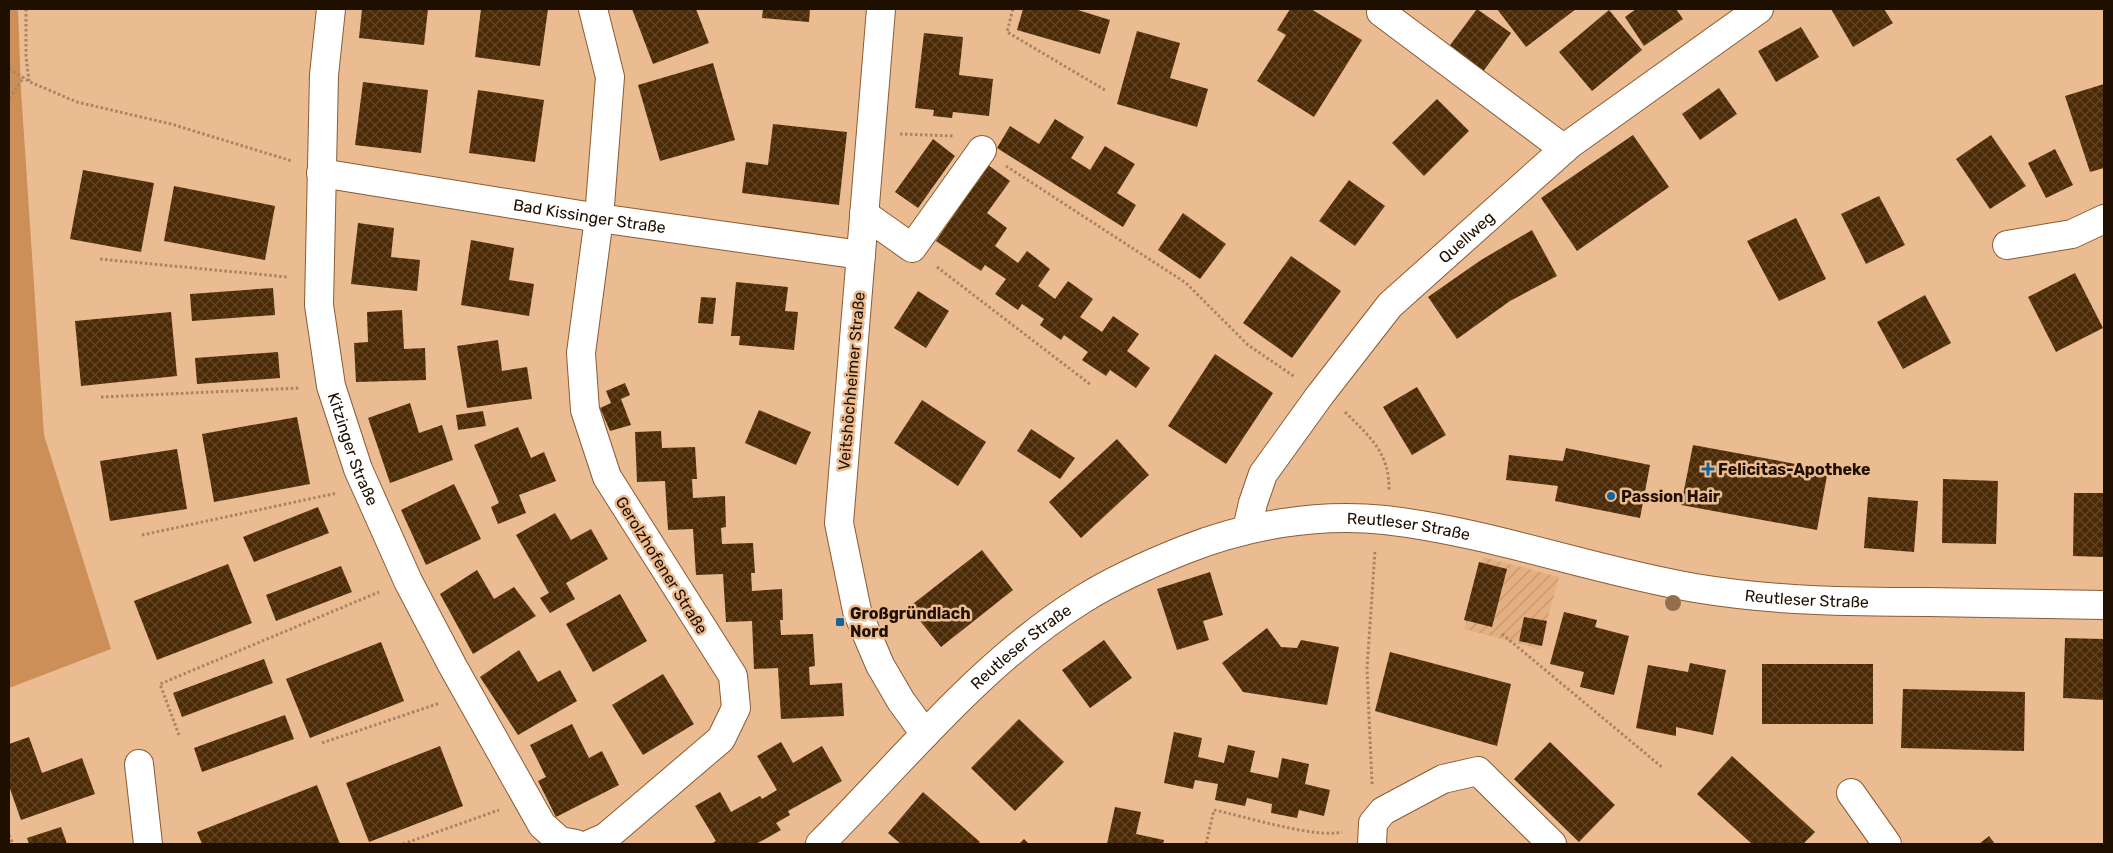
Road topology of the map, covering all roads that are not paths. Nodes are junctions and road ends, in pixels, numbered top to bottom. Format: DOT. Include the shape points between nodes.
graph roads {
  1 [pos="331,9"];
  2 [pos="593,9"];
  3 [pos="881,9"];
  4 [pos="1758,9"];
  5 [pos="1381,12"];
  6 [pos="1564,149"];
  7 [pos="982,150"];
  8 [pos="321,173"];
  9 [pos="864,214"];
  10 [pos="599,218"];
  11 [pos="2104,219"];
  12 [pos="2007,246"];
  13 [pos="861,255"];
  14 [pos="1247,529"];
  15 [pos="2104,605"];
  16 [pos="925,734"];
  17 [pos="139,764"];
  18 [pos="1851,794"];
  19 [pos="1373,834"];
  20 [pos="568,842"];
  21 [pos="148,844"];
  22 [pos="590,844"];
  23 [pos="820,844"];
  24 [pos="1552,844"];
  25 [pos="1887,844"];
  1 -- 8 [label="street, Kitzinger Straße" via="324,75"];
  2 -- 10 [label="street, Gerolzhofener Straße" via="610,76"];
  3 -- 9 [label="street, Veitshöchheimer Straße"];
  4 -- 6 [label="street, Quellweg"];
  5 -- 6 [label="street"];
  6 -- 14 [label="street, Quellweg" via="1390,305 1263,474"];
  7 -- 9 [label="street" via="912,248"];
  8 -- 10 [label="street, Bad Kissinger Straße"];
  8 -- 20 [label="street, Kitzinger Straße" via="319,304 331,386 358,469 408,581 542,825"];
  9 -- 13 [label="street, Veitshöchheimer Straße"];
  10 -- 13 [label="street, Bad Kissinger Straße"];
  10 -- 22 [label="street, Gerolzhofener Straße" via="581,353 585,410 607,477 732,676 736,708 721,739 606,837"];
  11 -- 12 [label="street" via="2072,234"];
  13 -- 16 [label="street, Veitshöchheimer Straße" via="839,523 857,611 880,665"];
  14 -- 15 [label="street, Reutleser Straße" via="1323,519 1383,520 1491,540 1640,577 1749,595 1839,602"];
  14 -- 16 [label="street, Reutleser Straße" via="1150,563 1080,601 1012,652"];
  16 -- 23 [label="street, Reutleser Straße"];
  17 -- 21 [label="street"];
  18 -- 25 [label="street"];
  19 -- 24 [label="street" via="1383,811 1443,779 1478,770"];
}
